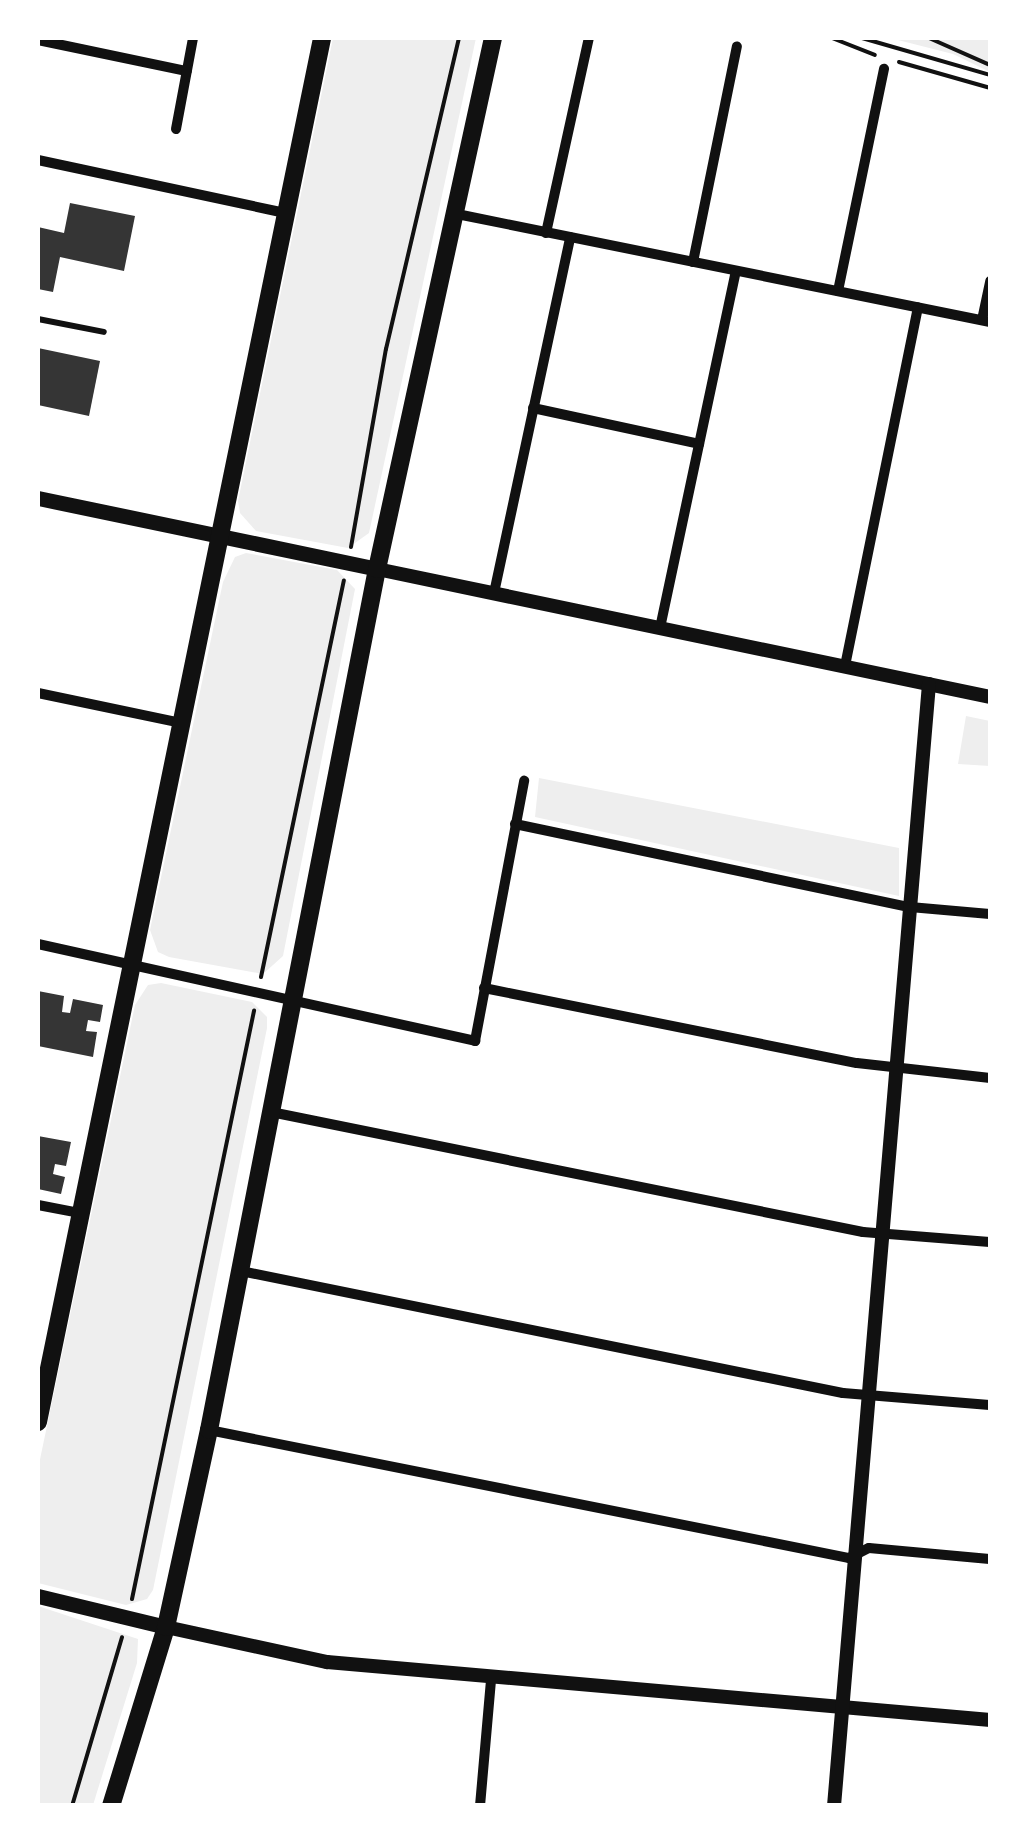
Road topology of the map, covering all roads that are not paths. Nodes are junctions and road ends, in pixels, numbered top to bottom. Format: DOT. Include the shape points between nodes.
graph roads {
  1 [pos="193,38"];
  2 [pos="322,38"];
  3 [pos="492,38"];
  4 [pos="589,38"];
  5 [pos="38,40"];
  6 [pos="738,46"];
  7 [pos="884,69"];
  8 [pos="187,71"];
  9 [pos="176,130"];
  10 [pos="38,160"];
  11 [pos="286,212"];
  12 [pos="452,213"];
  13 [pos="546,233"];
  14 [pos="570,238"];
  15 [pos="694,262"];
  16 [pos="736,270"];
  17 [pos="990,281"];
  18 [pos="838,291"];
  19 [pos="918,307"];
  20 [pos="38,319"];
  21 [pos="986,321"];
  22 [pos="104,332"];
  23 [pos="533,408"];
  24 [pos="699,444"];
  25 [pos="38,498"];
  26 [pos="218,536"];
  27 [pos="377,568"];
  28 [pos="494,593"];
  29 [pos="660,628"];
  30 [pos="844,666"];
  31 [pos="929,684"];
  32 [pos="38,693"];
  33 [pos="990,696"];
  34 [pos="183,723"];
  35 [pos="524,781"];
  36 [pos="515,824"];
  37 [pos="910,907"];
  38 [pos="990,914"];
  39 [pos="38,944"];
  40 [pos="131,963"];
  41 [pos="484,988"];
  42 [pos="293,1000"];
  43 [pos="896,1070"];
  44 [pos="990,1078"];
  45 [pos="271,1112"];
  46 [pos="38,1206"];
  47 [pos="80,1213"];
  48 [pos="882,1233"];
  49 [pos="990,1242"];
  50 [pos="242,1271"];
  51 [pos="42,1387"];
  52 [pos="869,1396"];
  53 [pos="990,1405"];
  54 [pos="38,1422"];
  55 [pos="209,1430"];
  56 [pos="855,1554"];
  57 [pos="990,1559"];
  58 [pos="38,1596"];
  59 [pos="166,1628"];
  60 [pos="490,1679"];
  61 [pos="842,1708"];
  62 [pos="990,1720"];
  63 [pos="111,1806"];
  64 [pos="480,1806"];
  65 [pos="834,1806"];
  1 -- 8 [label="street"];
  2 -- 11 [label="main road"];
  3 -- 12 [label="main road"];
  4 -- 13 [label="street"];
  5 -- 8 [label="street"];
  6 -- 15 [label="street"];
  7 -- 18 [label="street"];
  8 -- 9 [label="street"];
  10 -- 11 [label="street"];
  11 -- 26 [label="main road"];
  12 -- 13 [label="street"];
  12 -- 27 [label="main road"];
  13 -- 14 [label="street"];
  14 -- 15 [label="street"];
  14 -- 23 [label="street"];
  15 -- 16 [label="street"];
  16 -- 18 [label="street"];
  16 -- 24 [label="street"];
  17 -- 21 [label="street"];
  18 -- 19 [label="street"];
  19 -- 21 [label="street"];
  19 -- 30 [label="street"];
  20 -- 22 [label="lane"];
  23 -- 24 [label="street"];
  23 -- 28 [label="street"];
  24 -- 29 [label="street"];
  25 -- 26 [label="main road"];
  26 -- 27 [label="main road"];
  26 -- 34 [label="main road"];
  27 -- 28 [label="street"];
  27 -- 42 [label="main road"];
  28 -- 29 [label="street"];
  29 -- 30 [label="street"];
  30 -- 31 [label="street"];
  31 -- 33 [label="street"];
  31 -- 37 [label="street"];
  32 -- 34 [label="street"];
  34 -- 40 [label="main road"];
  35 -- 36 [label="street"];
  36 -- 37 [label="street"];
  36 -- 41 [label="street"];
  37 -- 38 [label="street"];
  37 -- 43 [label="street"];
  39 -- 40 [label="street"];
  40 -- 42 [label="street"];
  40 -- 47 [label="main road"];
  41 -- 42 [label="street" via="475,1041"];
  41 -- 43 [label="street"];
  42 -- 45 [label="main road"];
  43 -- 44 [label="street"];
  43 -- 48 [label="street"];
  45 -- 48 [label="street"];
  45 -- 50 [label="main road"];
  46 -- 47 [label="street"];
  47 -- 51 [label="main road"];
  48 -- 49 [label="street"];
  48 -- 52 [label="street"];
  50 -- 52 [label="street"];
  50 -- 55 [label="main road"];
  51 -- 54 [label="main road"];
  52 -- 53 [label="street"];
  52 -- 56 [label="street"];
  55 -- 56 [label="street" via="849,1558"];
  55 -- 59 [label="main road"];
  56 -- 57 [label="street" via="870,1548"];
  56 -- 61 [label="street"];
  58 -- 59 [label="main road"];
  59 -- 60 [label="street" via="292,1656"];
  59 -- 63 [label="main road"];
  60 -- 61 [label="street"];
  60 -- 64 [label="street"];
  61 -- 62 [label="street"];
  61 -- 65 [label="street"];
}
